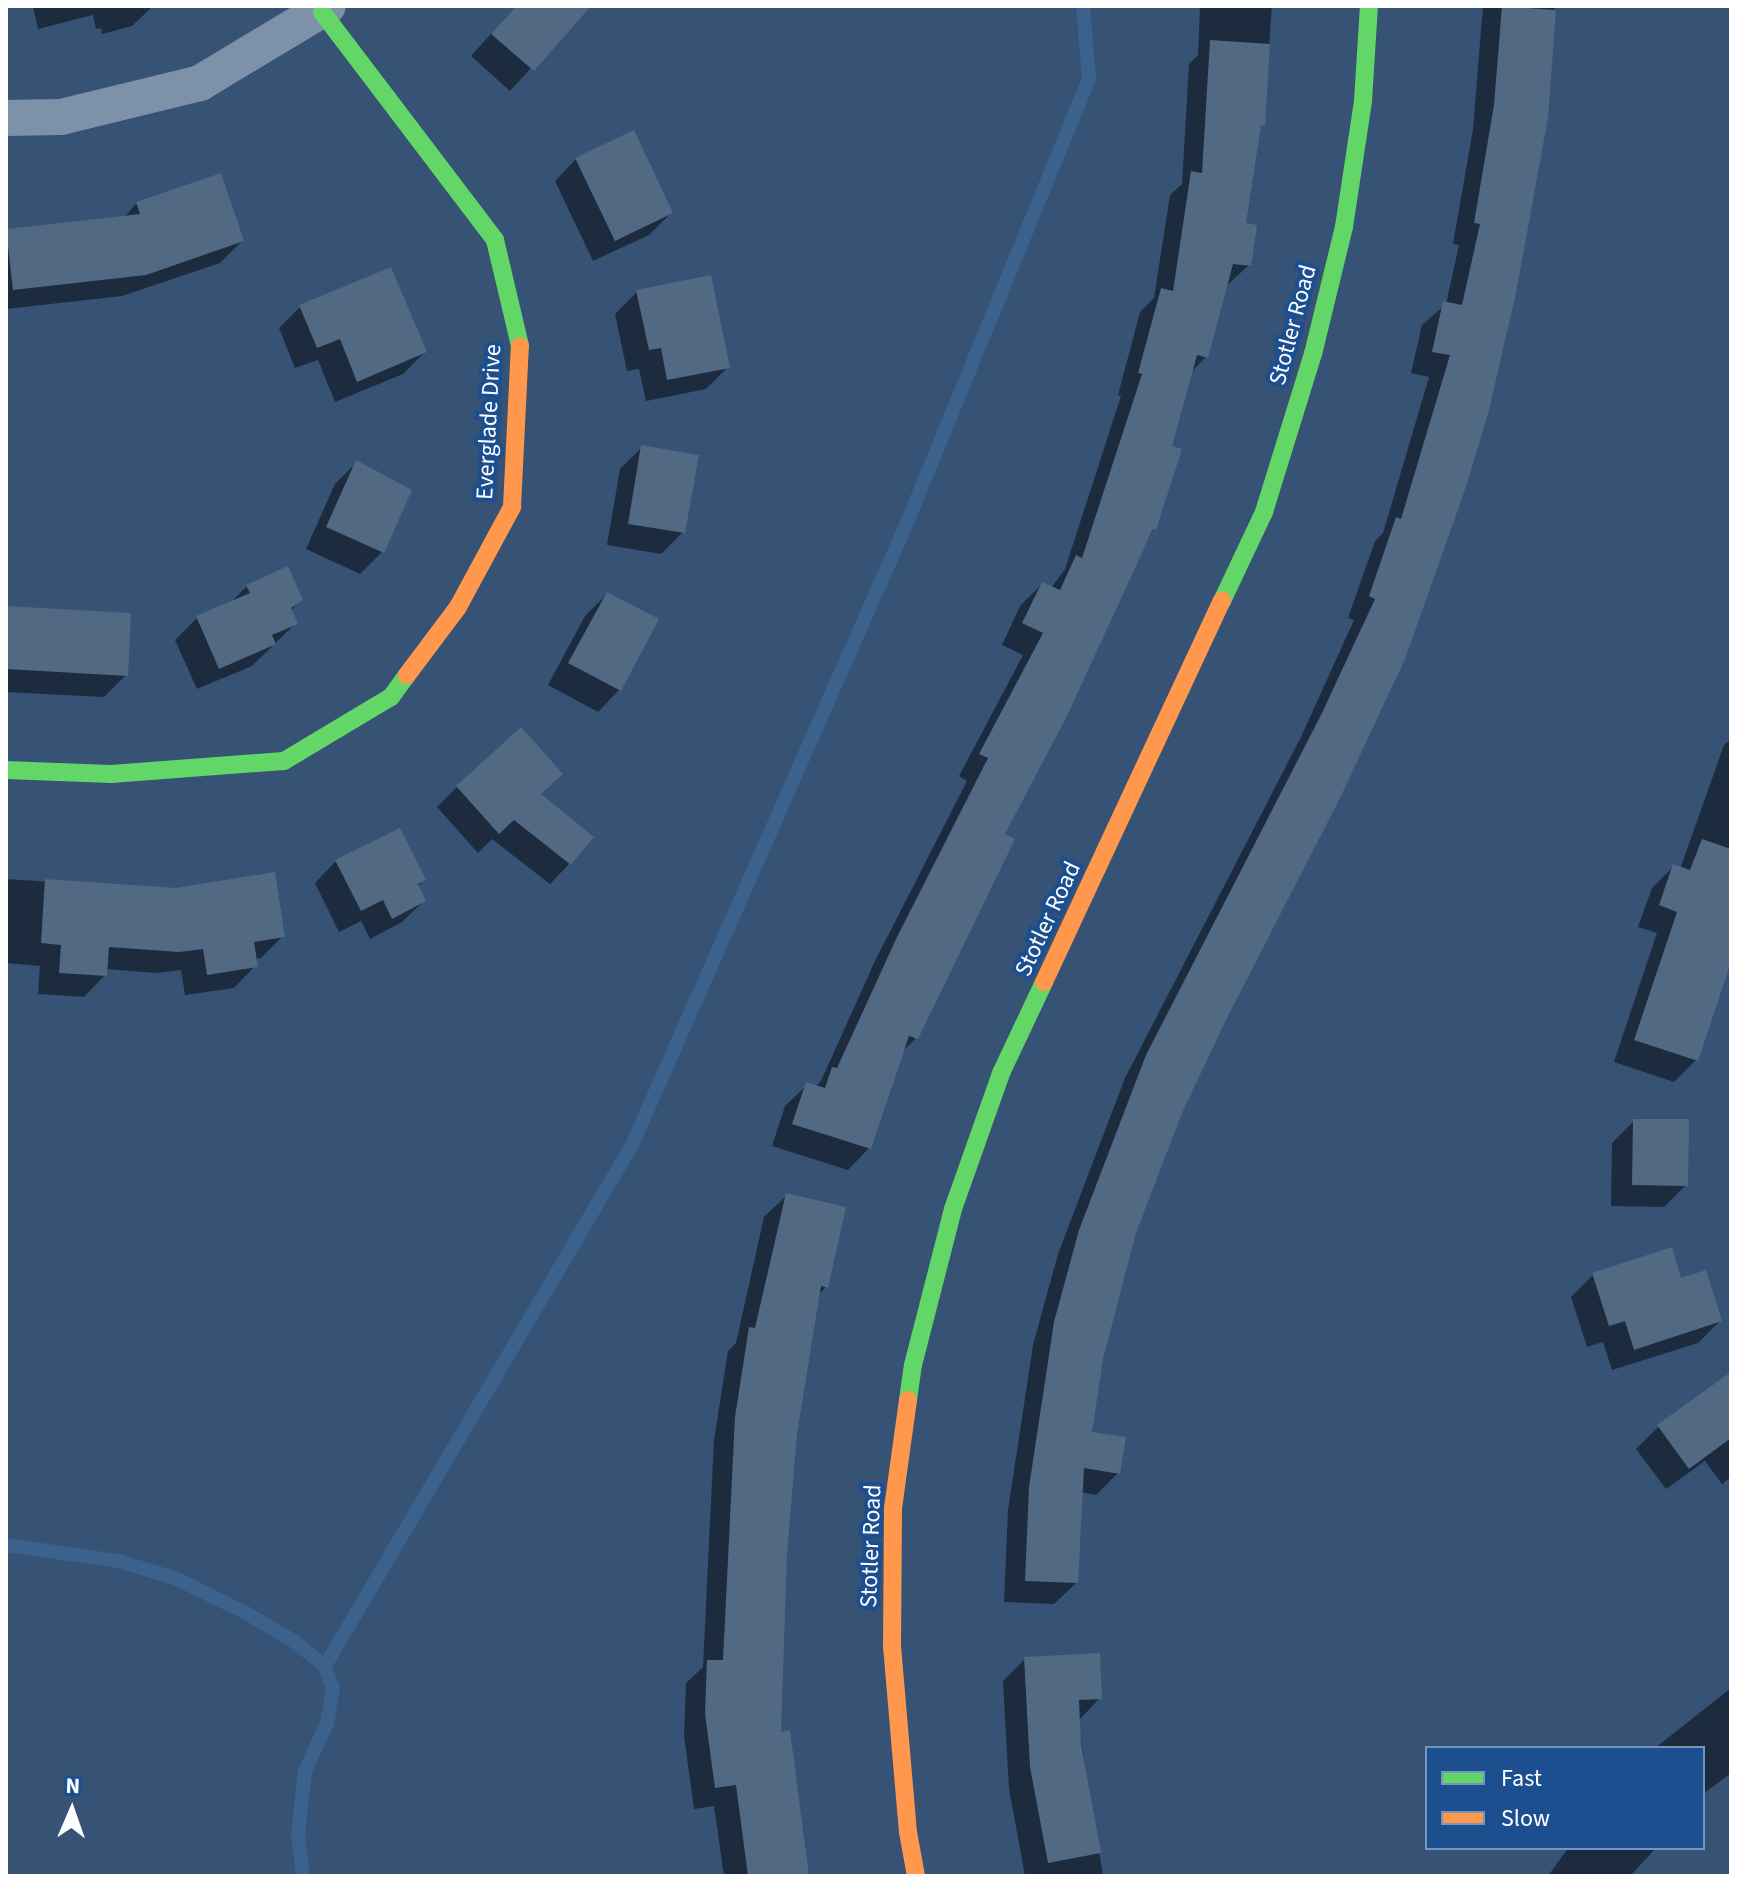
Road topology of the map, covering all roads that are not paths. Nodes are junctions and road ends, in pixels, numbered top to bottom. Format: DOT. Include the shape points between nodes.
graph roads {
  1 [pos="1369,6"];
  2 [pos="325,9"];
  3 [pos="6,118"];
  4 [pos="6,770"];
  5 [pos="916,1876"];
  1 -- 5 [label="street, Stotler Road" via="1363,101 1344,227 1313,354 1264,512 1002,1071 953,1209 913,1365 893,1508 892,1646"];
  2 -- 3 [label="street" via="200,83 61,117"];
  2 -- 4 [label="street, Everglade Drive" via="495,240 520,342 512,507 458,607 391,697 284,761 111,774"];
}
